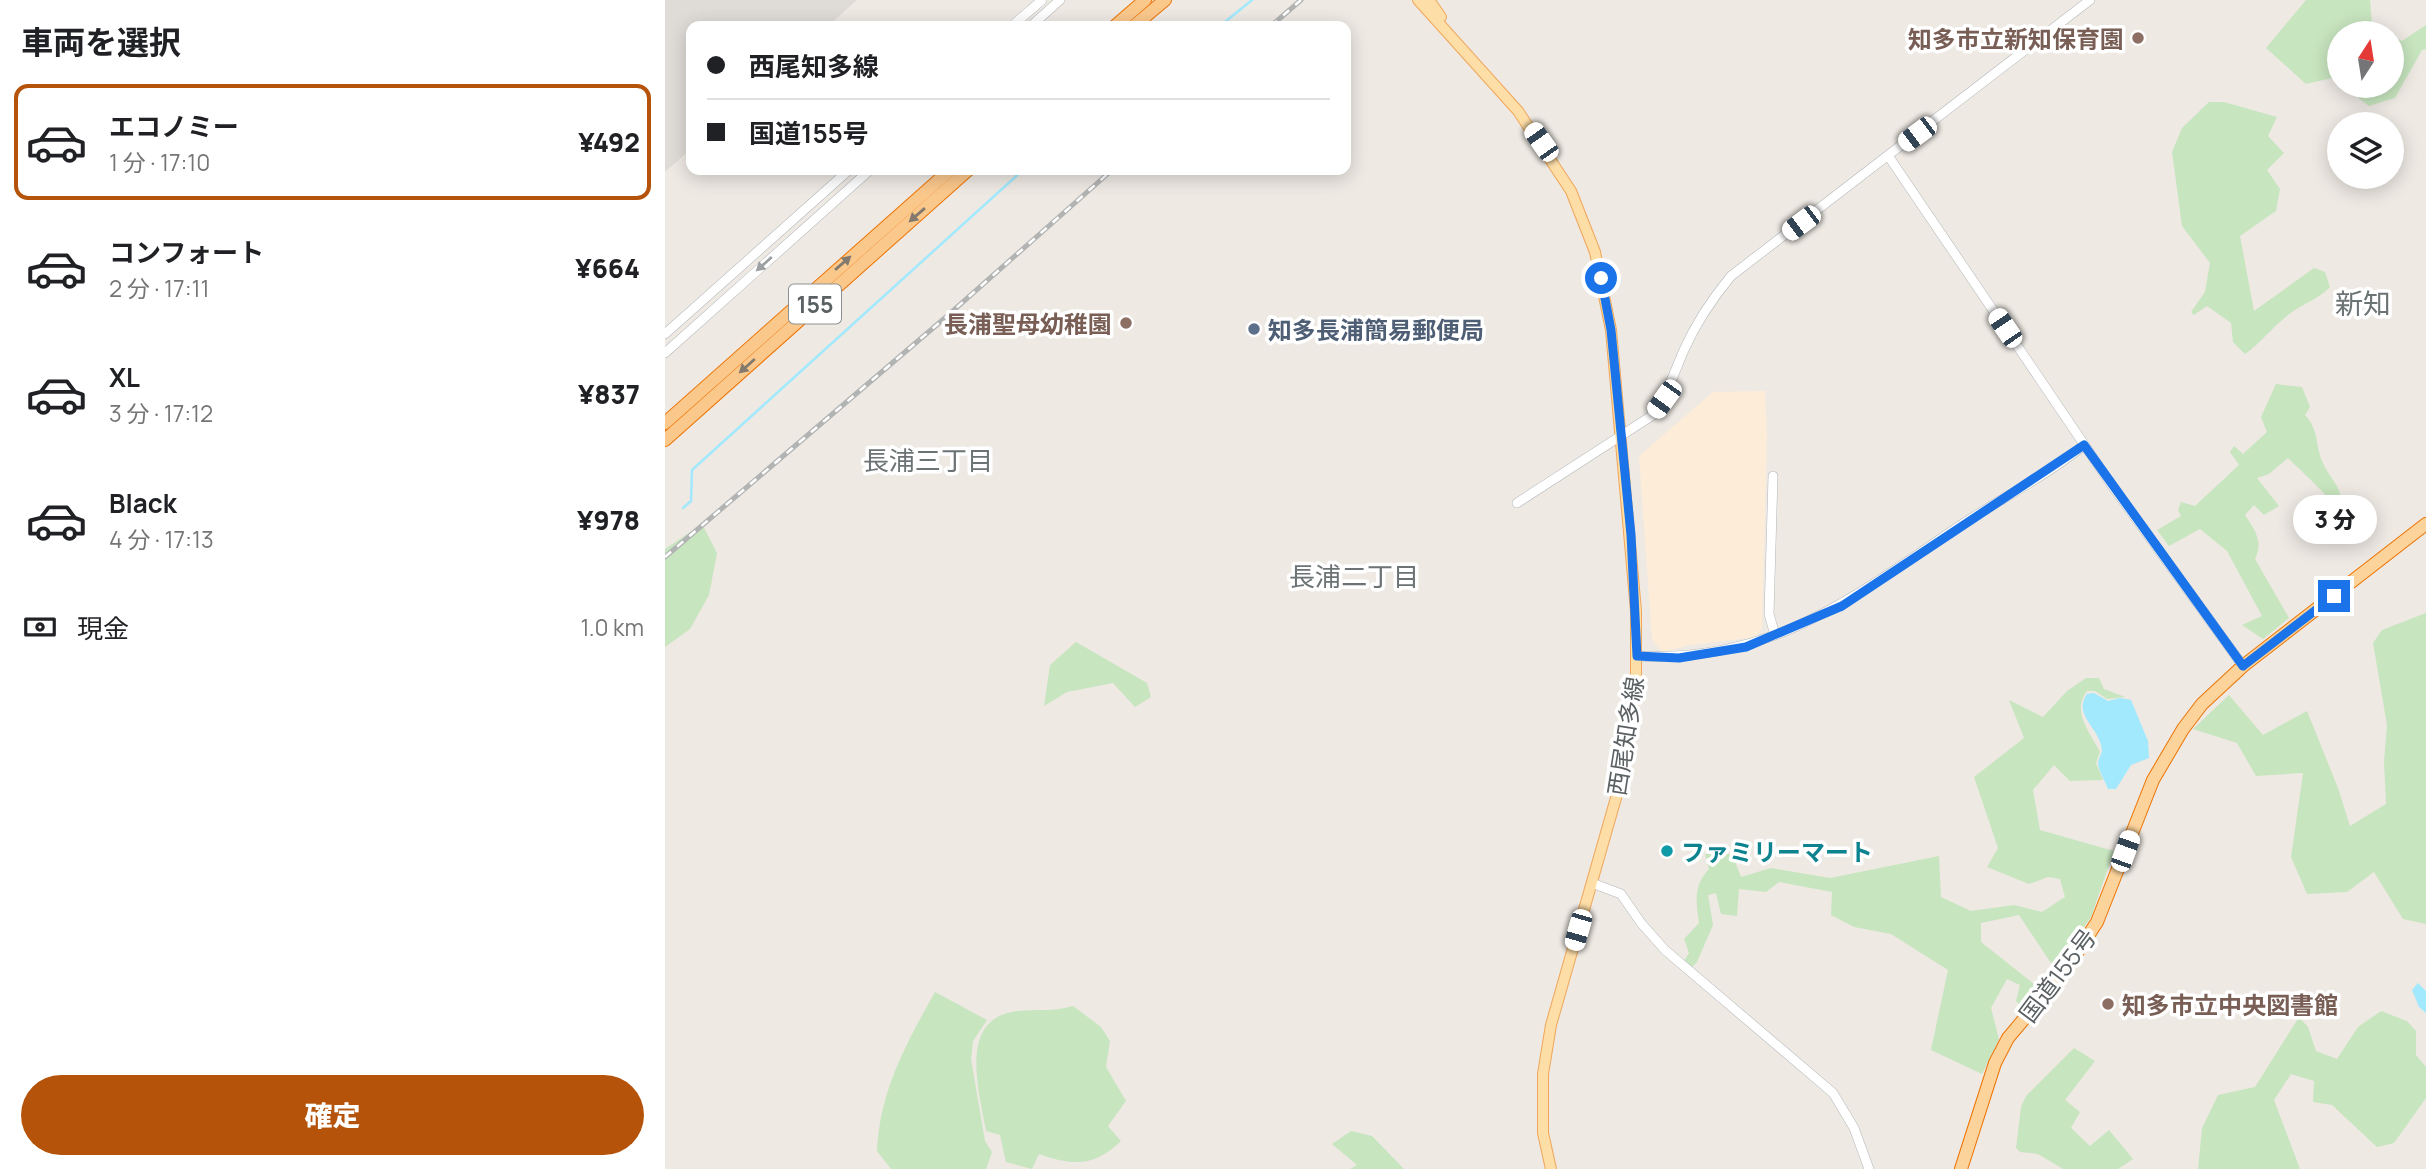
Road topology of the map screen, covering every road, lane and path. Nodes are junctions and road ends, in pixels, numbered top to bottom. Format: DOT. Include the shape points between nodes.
graph roads {
  1 [pos="1042,0"];
  2 [pos="1060,0"];
  3 [pos="1145,0"];
  4 [pos="1165,0"];
  5 [pos="1418,0"];
  6 [pos="1429,0"];
  7 [pos="2090,0"];
  8 [pos="1018,21"];
  9 [pos="1037,21"];
  10 [pos="1121,21"];
  11 [pos="1140,21"];
  12 [pos="1460,45"];
  13 [pos="1889,157"];
  14 [pos="843,175"];
  15 [pos="864,175"];
  16 [pos="944,175"];
  17 [pos="962,175"];
  18 [pos="665,334"];
  19 [pos="665,353"];
  20 [pos="665,423"];
  21 [pos="1621,438"];
  22 [pos="665,440"];
  23 [pos="2084,445"];
  24 [pos="1773,476"];
  25 [pos="1517,503"];
  26 [pos="2426,524"];
  27 [pos="1775,635"];
  28 [pos="1637,656"];
  29 [pos="2243,666"];
  30 [pos="1592,883"];
  31 [pos="1551,1169"];
  32 [pos="1869,1169"];
  33 [pos="1961,1169"];
  1 -- 8 [label="street"];
  2 -- 9 [label="street"];
  3 -- 10 [label="highway"];
  4 -- 11 [label="highway"];
  5 -- 12 [label="main road"];
  6 -- 12 [label="main road"];
  7 -- 13 [label="street"];
  12 -- 21 [label="main road, 西尾知多線" via="1541,142 1584,224 1595,252 1611,330"];
  13 -- 21 [label="street" via="1731,276 1691,336 1664,399 1653,415"];
  13 -- 23 [label="street"];
  14 -- 18 [label="street"];
  15 -- 19 [label="street, one-way"];
  20 -- 16 [label="highway, 155, one-way"];
  17 -- 22 [label="highway, 155, one-way"];
  21 -- 25 [label="street"];
  21 -- 28 [label="main road, 西尾知多線"];
  23 -- 27 [label="street" via="1849,602"];
  23 -- 29 [label="street"];
  24 -- 27 [label="street" via="1769,614"];
  26 -- 29 [label="highway, 国道155号"];
  27 -- 28 [label="street" via="1746,647 1679,658"];
  28 -- 30 [label="main road, 西尾知多線" via="1630,737"];
  29 -- 33 [label="highway, 国道155号" via="2202,704 2163,761 2097,922 2067,968 2008,1038 1995,1063"];
  30 -- 31 [label="main road, 西尾知多線" via="1551,1026 1544,1073 1543,1133"];
  30 -- 32 [label="street" via="1621,894 1665,950 1833,1093 1849,1116"];
}
